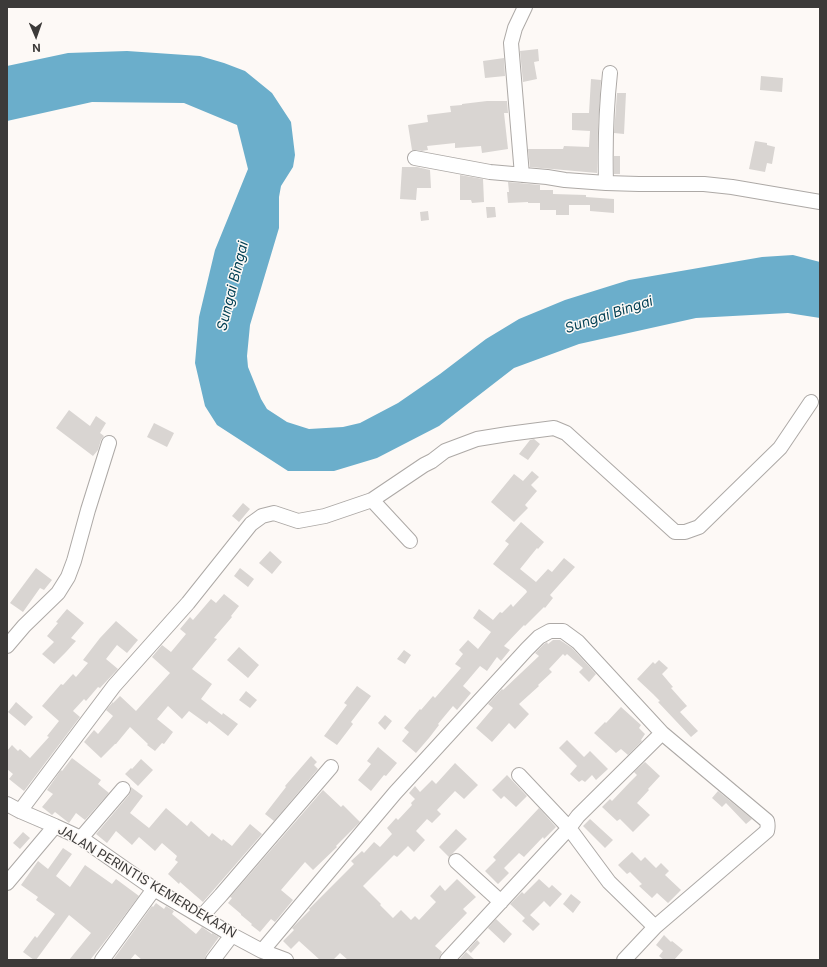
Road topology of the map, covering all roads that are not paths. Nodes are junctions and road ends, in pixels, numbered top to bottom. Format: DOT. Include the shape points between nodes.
graph roads {
  1 [pos="525,7"];
  2 [pos="610,73"];
  3 [pos="415,158"];
  4 [pos="522,175"];
  5 [pos="606,183"];
  6 [pos="820,202"];
  7 [pos="811,402"];
  8 [pos="109,443"];
  9 [pos="372,500"];
  10 [pos="410,541"];
  11 [pos="7,646"];
  12 [pos="662,733"];
  13 [pos="331,767"];
  14 [pos="519,775"];
  15 [pos="123,789"];
  16 [pos="7,804"];
  17 [pos="20,811"];
  18 [pos="55,826"];
  19 [pos="569,828"];
  20 [pos="81,838"];
  21 [pos="456,861"];
  22 [pos="7,883"];
  23 [pos="154,889"];
  24 [pos="501,902"];
  25 [pos="202,916"];
  26 [pos="655,927"];
  27 [pos="232,935"];
  28 [pos="262,950"];
  29 [pos="102,960"];
  30 [pos="213,960"];
  31 [pos="286,960"];
  32 [pos="447,960"];
  33 [pos="624,960"];
  1 -- 4 [label="street" via="511,44"];
  2 -- 5 [label="street" via="606,113"];
  3 -- 4 [label="street" via="490,172"];
  4 -- 5 [label="street"];
  5 -- 6 [label="street" via="704,184"];
  7 -- 9 [label="street" via="780,448 699,527 685,532 674,532 566,433 554,428 477,438 465,442 445,451"];
  8 -- 11 [label="street" via="68,577 58,593"];
  9 -- 10 [label="street"];
  9 -- 17 [label="street" via="325,516 298,521 274,513 262,516 251,524 188,603 114,686"];
  12 -- 19 [label="street"];
  12 -- 26 [label="street" via="767,821 768,826 767,831"];
  12 -- 28 [label="street" via="578,642 563,631 550,631 539,637 527,649 395,793"];
  13 -- 25 [label="street"];
  14 -- 19 [label="street"];
  15 -- 20 [label="street"];
  16 -- 17 [label="street, JALAN PERINTIS KEMERDEKAAN"];
  17 -- 18 [label="street, JALAN PERINTIS KEMERDEKAAN"];
  18 -- 20 [label="street, JALAN PERINTIS KEMERDEKAAN"];
  18 -- 22 [label="street"];
  19 -- 24 [label="street"];
  19 -- 26 [label="street" via="608,882"];
  20 -- 23 [label="street, JALAN PERINTIS KEMERDEKAAN"];
  21 -- 24 [label="street"];
  23 -- 25 [label="street, JALAN PERINTIS KEMERDEKAAN"];
  23 -- 29 [label="street"];
  24 -- 32 [label="street"];
  25 -- 27 [label="street, JALAN PERINTIS KEMERDEKAAN"];
  26 -- 33 [label="street"];
  27 -- 28 [label="street, JALAN PERINTIS KEMERDEKAAN"];
  27 -- 30 [label="street"];
  28 -- 31 [label="street, JALAN PERINTIS KEMERDEKAAN"];
}
